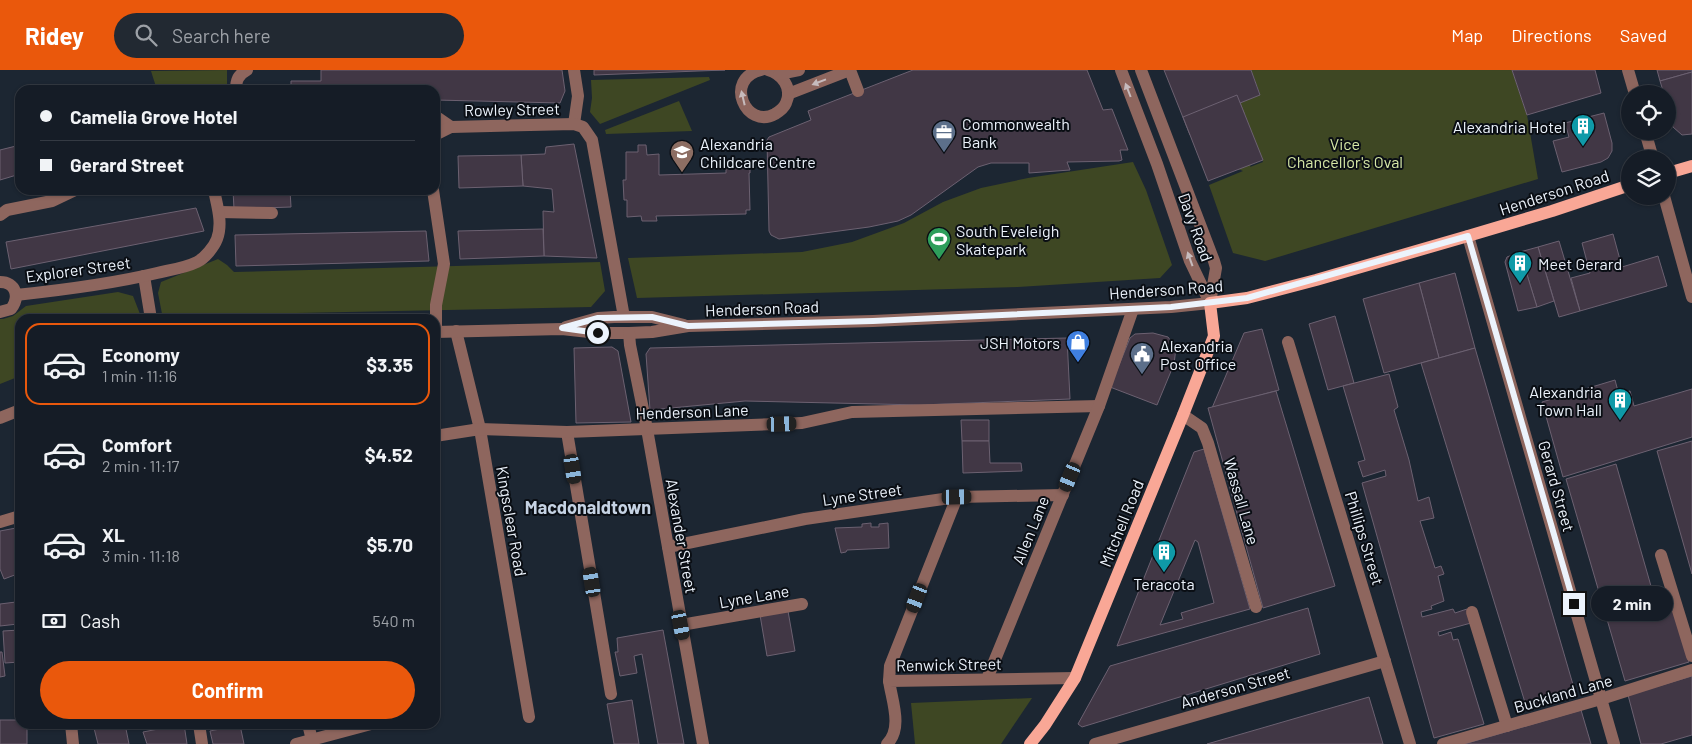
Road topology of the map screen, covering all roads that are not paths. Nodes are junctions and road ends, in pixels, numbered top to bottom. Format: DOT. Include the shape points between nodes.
graph roads {
  1 [pos="247,70"];
  2 [pos="574,70"];
  3 [pos="799,70"];
  4 [pos="850,70"];
  5 [pos="1120,70"];
  6 [pos="1140,70"];
  7 [pos="1628,70"];
  8 [pos="764,71"];
  9 [pos="236,85"];
  10 [pos="1632,85"];
  11 [pos="858,91"];
  12 [pos="788,94"];
  13 [pos="1158,116"];
  14 [pos="440,119"];
  15 [pos="1141,122"];
  16 [pos="574,124"];
  17 [pos="451,127"];
  18 [pos="440,133"];
  19 [pos="1692,166"];
  20 [pos="1676,171"];
  21 [pos="1621,188"];
  22 [pos="65,195"];
  23 [pos="215,195"];
  24 [pos="434,195"];
  25 [pos="1666,205"];
  26 [pos="219,212"];
  27 [pos="272,213"];
  28 [pos="0,215"];
  29 [pos="1468,236"];
  30 [pos="144,276"];
  31 [pos="0,282"];
  32 [pos="16,295"];
  33 [pos="1692,298"];
  34 [pos="1210,303"];
  35 [pos="1134,308"];
  36 [pos="0,312"];
  37 [pos="150,314"];
  38 [pos="436,314"];
  39 [pos="624,317"];
  40 [pos="688,326"];
  41 [pos="562,328"];
  42 [pos="456,331"];
  43 [pos="440,332"];
  44 [pos="629,333"];
  45 [pos="1288,342"];
  46 [pos="1099,406"];
  47 [pos="15,412"];
  48 [pos="1182,415"];
  49 [pos="0,418"];
  50 [pos="480,429"];
  51 [pos="646,429"];
  52 [pos="567,432"];
  53 [pos="440,435"];
  54 [pos="1063,495"];
  55 [pos="957,497"];
  56 [pos="15,518"];
  57 [pos="0,522"];
  58 [pos="668,547"];
  59 [pos="1661,555"];
  60 [pos="802,604"];
  61 [pos="1256,607"];
  62 [pos="1472,612"];
  63 [pos="681,625"];
  64 [pos="1692,656"];
  65 [pos="1385,661"];
  66 [pos="1692,670"];
  67 [pos="1075,678"];
  68 [pos="987,679"];
  69 [pos="889,681"];
  70 [pos="611,694"];
  71 [pos="1601,699"];
  72 [pos="529,717"];
  73 [pos="1507,726"];
  74 [pos="72,729"];
  75 [pos="200,729"];
  76 [pos="309,729"];
  77 [pos="353,729"];
  78 [pos="312,740"];
  79 [pos="73,744"];
  80 [pos="202,744"];
  81 [pos="296,744"];
  82 [pos="703,744"];
  83 [pos="887,744"];
  84 [pos="1030,744"];
  85 [pos="1095,744"];
  86 [pos="1410,744"];
  87 [pos="1443,744"];
  88 [pos="1614,744"];
  1 -- 9 [label="street" via="240,74"];
  2 -- 16 [label="street" via="578,96"];
  3 -- 8 [label="street"];
  4 -- 11 [label="street"];
  4 -- 12 [label="street, one-way"];
  15 -- 5 [label="street, Davy Road, one-way"];
  6 -- 13 [label="street, Davy Road"];
  7 -- 10 [label="street"];
  8 -- 12 [label="street" via="786,83"];
  12 -- 8 [label="street, one-way" via="785,105 772,116 750,112 743,103 742,87 747,77"];
  13 -- 15 [label="street"];
  13 -- 34 [label="street, Davy Road" via="1216,268"];
  14 -- 17 [label="street, Rowley Street"];
  34 -- 15 [label="street, Davy Road, one-way" via="1190,261"];
  16 -- 17 [label="street, Rowley Street"];
  16 -- 39 [label="street" via="583,127 592,140"];
  17 -- 18 [label="street, Rowley Street"];
  19 -- 20 [label="main road"];
  21 -- 29 [label="main road, Henderson Road"];
  22 -- 28 [label="street" via="52,201 7,210"];
  23 -- 26 [label="street, Explorer Street"];
  24 -- 38 [label="street" via="444,264"];
  25 -- 33 [label="street"];
  26 -- 27 [label="street"];
  26 -- 30 [label="street, Explorer Street" via="217,240 199,261"];
  29 -- 34 [label="main road, Henderson Road" via="1247,298"];
  29 -- 71 [label="street, Gerard Street"];
  30 -- 32 [label="street, Explorer Street"];
  30 -- 37 [label="street"];
  31 -- 32 [label="street" via="12,286"];
  32 -- 36 [label="street" via="11,309"];
  34 -- 35 [label="street, Henderson Road"];
  34 -- 48 [label="main road, Mitchell Road" via="1214,336"];
  35 -- 40 [label="street, Henderson Road"];
  35 -- 46 [label="street, Allen Lane"];
  39 -- 40 [label="street, Henderson Road" via="652,317"];
  39 -- 41 [label="street, Henderson Road" via="598,318"];
  40 -- 44 [label="street, Henderson Road"];
  41 -- 42 [label="street, Henderson Road"];
  41 -- 44 [label="street, Henderson Road"];
  42 -- 43 [label="street, Henderson Road"];
  42 -- 50 [label="street, Kingsclear Road"];
  44 -- 51 [label="street, Alexander Street"];
  45 -- 65 [label="street, Phillips Street"];
  46 -- 51 [label="street, Henderson Lane" via="852,412 802,423"];
  46 -- 54 [label="street, Allen Lane"];
  47 -- 49 [label="street"];
  48 -- 61 [label="street, Wassall Lane" via="1202,428 1208,443"];
  48 -- 67 [label="main road, Mitchell Road"];
  50 -- 52 [label="street, Henderson Lane"];
  50 -- 53 [label="street, Henderson Lane"];
  50 -- 72 [label="street, Kingsclear Road"];
  51 -- 52 [label="street, Henderson Lane"];
  51 -- 58 [label="street, Alexander Street"];
  52 -- 70 [label="street"];
  54 -- 55 [label="street, Lyne Street"];
  54 -- 68 [label="street, Allen Lane"];
  55 -- 58 [label="street, Lyne Street" via="805,519"];
  55 -- 69 [label="street" via="890,666"];
  56 -- 57 [label="street"];
  58 -- 63 [label="street, Alexander Street"];
  59 -- 64 [label="street"];
  60 -- 63 [label="street, Lyne Lane"];
  62 -- 73 [label="street"];
  63 -- 82 [label="street, Alexander Street"];
  65 -- 85 [label="street, Anderson Street"];
  65 -- 86 [label="street, Phillips Street"];
  66 -- 71 [label="street, Buckland Lane"];
  67 -- 68 [label="street, Renwick Street"];
  67 -- 84 [label="main road, Mitchell Road"];
  68 -- 69 [label="street, Renwick Street"];
  69 -- 83 [label="street, Renwick Street" via="896,721"];
  71 -- 73 [label="street, Buckland Lane"];
  71 -- 88 [label="street, Gerard Street"];
  73 -- 87 [label="street, Buckland Lane"];
  74 -- 79 [label="street"];
  75 -- 80 [label="street"];
  76 -- 78 [label="street"];
  77 -- 78 [label="street"];
  78 -- 81 [label="street"];
}
